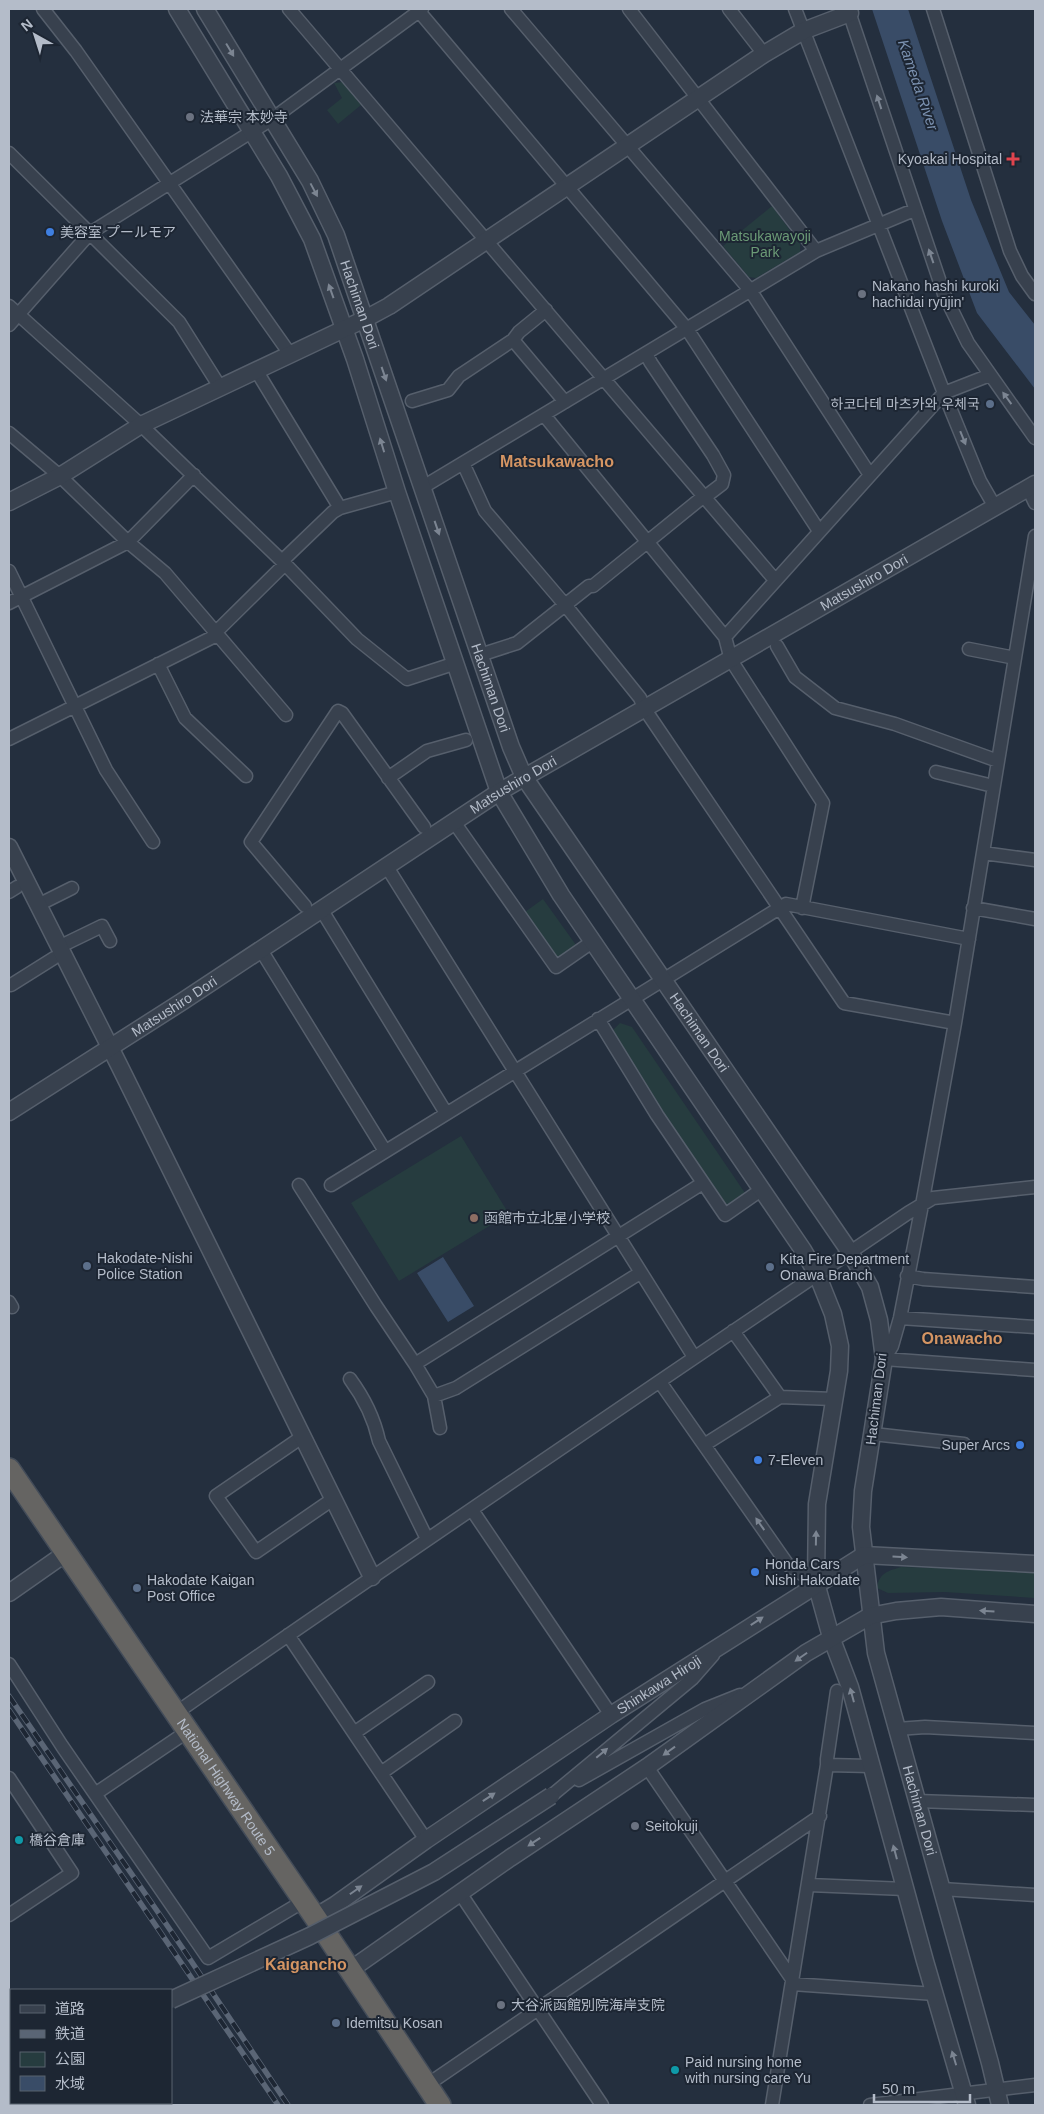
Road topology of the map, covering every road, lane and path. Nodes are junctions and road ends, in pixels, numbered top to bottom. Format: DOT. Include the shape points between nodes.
graph roads {
  1 [pos="43,9"];
  2 [pos="177,9"];
  3 [pos="205,9"];
  4 [pos="289,9"];
  5 [pos="419,9"];
  6 [pos="512,9"];
  7 [pos="629,9"];
  8 [pos="729,9"];
  9 [pos="795,9"];
  10 [pos="933,9"];
  11 [pos="849,11"];
  12 [pos="803,31"];
  13 [pos="764,54"];
  14 [pos="340,68"];
  15 [pos="699,98"];
  16 [pos="272,119"];
  17 [pos="252,132"];
  18 [pos="628,145"];
  19 [pos="9,153"];
  20 [pos="169,184"];
  21 [pos="567,186"];
  22 [pos="914,210"];
  23 [pos="879,223"];
  24 [pos="90,233"];
  25 [pos="487,240"];
  26 [pos="816,251"];
  27 [pos="750,290"];
  28 [pos="1035,294"];
  29 [pos="14,310"];
  30 [pos="546,310"];
  31 [pos="365,319"];
  32 [pos="9,325"];
  33 [pos="345,328"];
  34 [pos="687,329"];
  35 [pos="513,340"];
  36 [pos="290,354"];
  37 [pos="646,354"];
  38 [pos="256,370"];
  39 [pos="990,375"];
  40 [pos="604,379"];
  41 [pos="220,387"];
  42 [pos="944,393"];
  43 [pos="412,401"];
  44 [pos="565,402"];
  45 [pos="544,415"];
  46 [pos="141,425"];
  47 [pos="9,433"];
  48 [pos="1035,438"];
  49 [pos="463,463"];
  50 [pos="194,475"];
  51 [pos="870,475"];
  52 [pos="60,476"];
  53 [pos="423,487"];
  54 [pos="397,492"];
  55 [pos="1033,492"];
  56 [pos="704,497"];
  57 [pos="9,502"];
  58 [pos="995,507"];
  59 [pos="340,508"];
  60 [pos="819,531"];
  61 [pos="1035,536"];
  62 [pos="128,542"];
  63 [pos="648,542"];
  64 [pos="284,563"];
  65 [pos="9,571"];
  66 [pos="775,580"];
  67 [pos="21,596"];
  68 [pos="9,602"];
  69 [pos="566,606"];
  70 [pos="216,634"];
  71 [pos="726,637"];
  72 [pos="776,646"];
  73 [pos="968,648"];
  74 [pos="480,655"];
  75 [pos="1015,658"];
  76 [pos="731,660"];
  77 [pos="158,664"];
  78 [pos="456,664"];
  79 [pos="75,706"];
  80 [pos="644,708"];
  81 [pos="286,715"];
  82 [pos="9,739"];
  83 [pos="466,740"];
  84 [pos="998,761"];
  85 [pos="936,772"];
  86 [pos="246,776"];
  87 [pos="524,777"];
  88 [pos="388,778"];
  89 [pos="993,786"];
  90 [pos="499,792"];
  91 [pos="454,822"];
  92 [pos="424,827"];
  93 [pos="153,842"];
  94 [pos="9,847"];
  95 [pos="983,853"];
  96 [pos="1035,860"];
  97 [pos="387,867"];
  98 [pos="72,888"];
  99 [pos="46,902"];
  100 [pos="305,906"];
  101 [pos="779,908"];
  102 [pos="802,908"];
  103 [pos="974,908"];
  104 [pos="321,909"];
  105 [pos="1035,919"];
  106 [pos="969,939"];
  107 [pos="110,941"];
  108 [pos="592,942"];
  109 [pos="67,943"];
  110 [pos="261,950"];
  111 [pos="54,958"];
  112 [pos="664,980"];
  113 [pos="12,985"];
  114 [pos="632,999"];
  115 [pos="598,1019"];
  116 [pos="955,1024"];
  117 [pos="110,1047"];
  118 [pos="514,1070"];
  119 [pos="9,1112"];
  120 [pos="446,1113"];
  121 [pos="385,1151"];
  122 [pos="703,1183"];
  123 [pos="299,1184"];
  124 [pos="331,1185"];
  125 [pos="1035,1187"];
  126 [pos="761,1190"];
  127 [pos="922,1205"];
  128 [pos="618,1238"];
  129 [pos="850,1252"];
  130 [pos="640,1273"];
  131 [pos="817,1274"];
  132 [pos="907,1276"];
  133 [pos="1035,1287"];
  134 [pos="900,1318"];
  135 [pos="1035,1327"];
  136 [pos="733,1331"];
  137 [pos="694,1357"];
  138 [pos="884,1359"];
  139 [pos="415,1364"];
  140 [pos="1035,1370"];
  141 [pos="350,1379"];
  142 [pos="660,1382"];
  143 [pos="434,1396"];
  144 [pos="780,1398"];
  145 [pos="834,1399"];
  146 [pos="440,1428"];
  147 [pos="872,1434"];
  148 [pos="302,1437"];
  149 [pos="964,1444"];
  150 [pos="704,1445"];
  151 [pos="9,1469"];
  152 [pos="333,1499"];
  153 [pos="472,1510"];
  154 [pos="427,1539"];
  155 [pos="66,1553"];
  156 [pos="864,1555"];
  157 [pos="1035,1564"];
  158 [pos="372,1577"];
  159 [pos="816,1583"];
  160 [pos="9,1593"];
  161 [pos="1035,1614"];
  162 [pos="870,1616"];
  163 [pos="288,1635"];
  164 [pos="831,1637"];
  165 [pos="724,1642"];
  166 [pos="9,1664"];
  167 [pos="428,1682"];
  168 [pos="755,1689"];
  169 [pos="837,1691"];
  170 [pos="176,1713"];
  171 [pos="611,1715"];
  172 [pos="455,1721"];
  173 [pos="897,1729"];
  174 [pos="188,1731"];
  175 [pos="354,1733"];
  176 [pos="1035,1733"];
  177 [pos="828,1765"];
  178 [pos="871,1766"];
  179 [pos="647,1767"];
  180 [pos="381,1772"];
  181 [pos="9,1778"];
  182 [pos="95,1794"];
  183 [pos="551,1796"];
  184 [pos="917,1800"];
  185 [pos="1035,1805"];
  186 [pos="820,1816"];
  187 [pos="426,1840"];
  188 [pos="725,1881"];
  189 [pos="809,1886"];
  190 [pos="905,1889"];
  191 [pos="942,1889"];
  192 [pos="460,1893"];
  193 [pos="1035,1895"];
  194 [pos="309,1909"];
  195 [pos="9,1915"];
  196 [pos="350,1970"];
  197 [pos="792,1982"];
  198 [pos="935,1994"];
  199 [pos="172,2000"];
  200 [pos="539,2009"];
  201 [pos="427,2085"];
  202 [pos="1035,2085"];
  203 [pos="998,2097"];
  204 [pos="966,2099"];
  205 [pos="440,2105"];
  206 [pos="602,2105"];
  207 [pos="772,2105"];
  208 [pos="870,2105"];
  1 -- 20 [label="street"];
  2 -- 17 [label="street, Hachiman Dori"];
  3 -- 16 [label="street, Hachiman Dori, one-way"];
  4 -- 14 [label="street"];
  5 -- 14 [label="street"];
  5 -- 21 [label="street"];
  6 -- 18 [label="street"];
  7 -- 15 [label="street"];
  8 -- 13 [label="street"];
  9 -- 12 [label="street"];
  10 -- 28 [label="street" via="1010,251"];
  11 -- 12 [label="street"];
  22 -- 11 [label="street, one-way"];
  12 -- 13 [label="street"];
  12 -- 23 [label="street"];
  13 -- 15 [label="street"];
  14 -- 16 [label="street"];
  14 -- 25 [label="street"];
  15 -- 18 [label="street"];
  15 -- 26 [label="street"];
  16 -- 17 [label="street"];
  16 -- 31 [label="street, Hachiman Dori, one-way" via="326,211"];
  17 -- 20 [label="street"];
  33 -- 17 [label="street, Hachiman Dori, one-way" via="303,219"];
  18 -- 21 [label="street"];
  18 -- 27 [label="street"];
  19 -- 24 [label="street"];
  20 -- 24 [label="street"];
  20 -- 36 [label="street"];
  21 -- 25 [label="street"];
  21 -- 34 [label="street"];
  22 -- 23 [label="street"];
  39 -- 22 [label="street, one-way" via="968,343 944,294"];
  23 -- 26 [label="street"];
  23 -- 42 [label="street"];
  24 -- 29 [label="street"];
  24 -- 41 [label="street" via="180,322"];
  25 -- 30 [label="street"];
  25 -- 31 [label="street"];
  26 -- 27 [label="street"];
  27 -- 34 [label="street"];
  27 -- 51 [label="street"];
  29 -- 32 [label="street"];
  29 -- 46 [label="street"];
  30 -- 35 [label="street"];
  30 -- 40 [label="street"];
  31 -- 33 [label="street"];
  31 -- 53 [label="street, Hachiman Dori, one-way"];
  33 -- 36 [label="street"];
  54 -- 33 [label="street, Hachiman Dori, one-way"];
  34 -- 37 [label="street"];
  34 -- 60 [label="street"];
  35 -- 43 [label="street" via="459,376 448,390"];
  35 -- 44 [label="street"];
  36 -- 38 [label="street"];
  37 -- 40 [label="street"];
  37 -- 56 [label="street" via="724,475 722,484"];
  38 -- 41 [label="street"];
  38 -- 59 [label="street"];
  39 -- 42 [label="street"];
  48 -- 39 [label="street, one-way"];
  40 -- 44 [label="street"];
  40 -- 56 [label="street"];
  41 -- 46 [label="street"];
  42 -- 51 [label="street"];
  42 -- 58 [label="street, one-way" via="980,481"];
  44 -- 45 [label="street"];
  45 -- 49 [label="street"];
  45 -- 63 [label="street"];
  46 -- 50 [label="street"];
  46 -- 52 [label="street"];
  47 -- 52 [label="street"];
  49 -- 53 [label="street"];
  49 -- 69 [label="street" via="485,511"];
  50 -- 62 [label="street"];
  50 -- 64 [label="street"];
  51 -- 60 [label="street"];
  52 -- 57 [label="street"];
  52 -- 62 [label="street"];
  53 -- 74 [label="street, Hachiman Dori, one-way"];
  54 -- 59 [label="street"];
  54 -- 78 [label="street, Hachiman Dori"];
  55 -- 58 [label="street, Matsushiro Dori"];
  56 -- 63 [label="street"];
  56 -- 66 [label="street"];
  58 -- 76 [label="street, Matsushiro Dori"];
  59 -- 64 [label="street"];
  60 -- 66 [label="street"];
  61 -- 75 [label="street"];
  62 -- 67 [label="street"];
  62 -- 70 [label="street" via="164,573"];
  63 -- 69 [label="street"];
  63 -- 71 [label="street"];
  64 -- 70 [label="street"];
  64 -- 78 [label="street" via="357,639 408,679"];
  65 -- 67 [label="street"];
  66 -- 71 [label="street"];
  67 -- 68 [label="street"];
  67 -- 79 [label="street"];
  69 -- 74 [label="street" via="518,643"];
  69 -- 80 [label="street" via="640,698"];
  70 -- 77 [label="street"];
  70 -- 81 [label="street"];
  71 -- 76 [label="street"];
  72 -- 84 [label="street" via="795,677 835,708 895,724"];
  73 -- 75 [label="street"];
  74 -- 87 [label="street, Hachiman Dori"];
  75 -- 84 [label="street"];
  76 -- 80 [label="street, Matsushiro Dori"];
  76 -- 102 [label="street" via="823,804"];
  77 -- 79 [label="street"];
  77 -- 86 [label="street" via="185,718"];
  78 -- 90 [label="street, Hachiman Dori"];
  79 -- 82 [label="street"];
  79 -- 93 [label="street" via="106,770"];
  80 -- 87 [label="street, Matsushiro Dori"];
  80 -- 101 [label="street"];
  83 -- 88 [label="street" via="427,751"];
  84 -- 89 [label="street"];
  85 -- 89 [label="street"];
  87 -- 90 [label="street, Matsushiro Dori"];
  87 -- 112 [label="street, Hachiman Dori"];
  88 -- 92 [label="street"];
  88 -- 100 [label="street" via="338,711 250,842"];
  89 -- 95 [label="street"];
  90 -- 91 [label="street, Matsushiro Dori"];
  90 -- 108 [label="street, Hachiman Dori"];
  91 -- 97 [label="street, Matsushiro Dori"];
  91 -- 108 [label="street" via="556,967"];
  94 -- 117 [label="street"];
  95 -- 96 [label="street"];
  95 -- 103 [label="street"];
  97 -- 104 [label="street, Matsushiro Dori"];
  97 -- 118 [label="street"];
  98 -- 99 [label="street"];
  101 -- 102 [label="street" via="786,904"];
  101 -- 112 [label="street"];
  101 -- 116 [label="street" via="844,1003"];
  102 -- 106 [label="street"];
  103 -- 105 [label="street"];
  103 -- 106 [label="street"];
  104 -- 110 [label="street, Matsushiro Dori"];
  104 -- 120 [label="street"];
  106 -- 116 [label="street"];
  107 -- 109 [label="street" via="102,926"];
  108 -- 114 [label="street, Hachiman Dori"];
  110 -- 117 [label="street, Matsushiro Dori"];
  110 -- 121 [label="street"];
  111 -- 113 [label="street"];
  112 -- 114 [label="street"];
  112 -- 129 [label="street, Hachiman Dori"];
  114 -- 115 [label="street"];
  114 -- 126 [label="street, Hachiman Dori"];
  115 -- 118 [label="street"];
  115 -- 122 [label="street"];
  116 -- 127 [label="street"];
  117 -- 119 [label="street, Matsushiro Dori"];
  117 -- 148 [label="street"];
  118 -- 120 [label="street"];
  118 -- 128 [label="street"];
  120 -- 121 [label="street"];
  121 -- 124 [label="street"];
  122 -- 126 [label="street" via="725,1215"];
  122 -- 128 [label="street"];
  123 -- 139 [label="street"];
  125 -- 127 [label="street" via="933,1198"];
  126 -- 131 [label="street, Hachiman Dori"];
  127 -- 129 [label="street"];
  127 -- 132 [label="street"];
  128 -- 130 [label="street"];
  128 -- 139 [label="street"];
  129 -- 131 [label="street"];
  129 -- 138 [label="street, Hachiman Dori" via="870,1287 879,1320"];
  130 -- 137 [label="street"];
  130 -- 143 [label="street" via="456,1388"];
  131 -- 136 [label="street"];
  131 -- 145 [label="street, Hachiman Dori" via="833,1314 840,1346"];
  132 -- 133 [label="street"];
  132 -- 134 [label="street"];
  134 -- 135 [label="street"];
  134 -- 138 [label="street" via="892,1346"];
  136 -- 137 [label="street"];
  136 -- 144 [label="street"];
  137 -- 142 [label="street"];
  138 -- 140 [label="street"];
  138 -- 147 [label="street, Hachiman Dori"];
  139 -- 143 [label="street"];
  141 -- 154 [label="street" via="375,1423 378,1441"];
  142 -- 150 [label="street"];
  142 -- 153 [label="street"];
  143 -- 146 [label="street"];
  144 -- 145 [label="street"];
  144 -- 150 [label="street"];
  159 -- 145 [label="street, Hachiman Dori, one-way" via="817,1504"];
  147 -- 149 [label="street"];
  147 -- 156 [label="street, Hachiman Dori" via="863,1491 861,1527"];
  148 -- 152 [label="street"];
  148 -- 152 [label="street" via="216,1496 256,1552"];
  159 -- 150 [label="street, one-way" via="788,1565"];
  151 -- 155 [label="highway, National Highway Route 5"];
  152 -- 158 [label="street"];
  153 -- 154 [label="street"];
  153 -- 171 [label="street"];
  154 -- 158 [label="street"];
  155 -- 160 [label="street"];
  155 -- 170 [label="highway, National Highway Route 5"];
  156 -- 157 [label="street, one-way"];
  156 -- 159 [label="street, Shinkawa Hiroji"];
  156 -- 162 [label="street, Hachiman Dori"];
  158 -- 163 [label="street"];
  159 -- 164 [label="street, Hachiman Dori"];
  165 -- 159 [label="street, Shinkawa Hiroji, one-way"];
  161 -- 162 [label="street, one-way" via="941,1607"];
  162 -- 164 [label="street"];
  162 -- 173 [label="street, Hachiman Dori" via="876,1654"];
  163 -- 170 [label="street"];
  163 -- 175 [label="street"];
  164 -- 168 [label="street, one-way"];
  178 -- 164 [label="street, Hachiman Dori, one-way" via="850,1687"];
  165 -- 171 [label="street, Shinkawa Hiroji"];
  183 -- 165 [label="street, one-way" via="692,1679"];
  166 -- 182 [label="street"];
  167 -- 175 [label="street"];
  168 -- 179 [label="street, one-way"];
  168 -- 183 [label="street" via="706,1709"];
  169 -- 177 [label="street" via="826,1759"];
  170 -- 174 [label="highway, National Highway Route 5"];
  187 -- 171 [label="street, Shinkawa Hiroji, one-way"];
  172 -- 180 [label="street"];
  173 -- 176 [label="street" via="925,1727"];
  173 -- 184 [label="street, Hachiman Dori"];
  174 -- 182 [label="street"];
  174 -- 194 [label="highway, National Highway Route 5"];
  175 -- 180 [label="street"];
  177 -- 178 [label="street"];
  177 -- 186 [label="street"];
  190 -- 178 [label="street, Hachiman Dori, one-way"];
  179 -- 188 [label="street"];
  179 -- 192 [label="street, one-way"];
  180 -- 187 [label="street"];
  181 -- 195 [label="street" via="72,1873"];
  182 -- 194 [label="street" via="208,1958"];
  183 -- 199 [label="street, bridge" via="418,1880 310,1936"];
  184 -- 185 [label="street"];
  184 -- 191 [label="street, Hachiman Dori"];
  186 -- 188 [label="street"];
  186 -- 189 [label="street"];
  194 -- 187 [label="street, Shinkawa Hiroji, one-way" via="336,1905"];
  188 -- 197 [label="street"];
  188 -- 200 [label="street"];
  189 -- 190 [label="street"];
  189 -- 197 [label="street"];
  190 -- 198 [label="street, Hachiman Dori"];
  191 -- 193 [label="street"];
  191 -- 203 [label="street, Hachiman Dori"];
  192 -- 196 [label="street"];
  192 -- 200 [label="street"];
  194 -- 196 [label="highway, National Highway Route 5"];
  196 -- 201 [label="highway, National Highway Route 5"];
  197 -- 198 [label="street"];
  197 -- 207 [label="street"];
  204 -- 198 [label="street, Hachiman Dori, one-way"];
  200 -- 201 [label="street"];
  200 -- 206 [label="street"];
  201 -- 205 [label="highway, National Highway Route 5"];
  202 -- 203 [label="street"];
  203 -- 204 [label="street"];
  204 -- 208 [label="street"];
}
